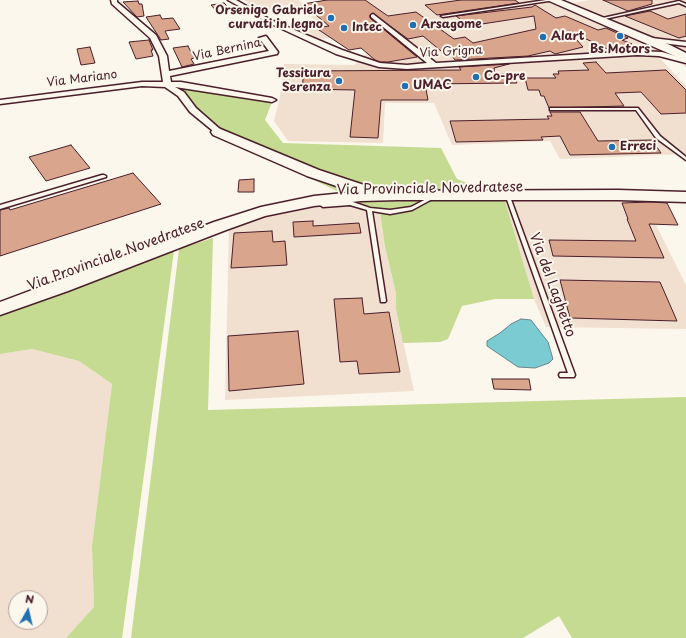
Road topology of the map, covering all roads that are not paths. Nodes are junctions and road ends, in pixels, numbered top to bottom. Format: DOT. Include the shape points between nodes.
graph roads {
  1 [pos="114,0"];
  2 [pos="231,0"];
  3 [pos="552,0"];
  4 [pos="686,5"];
  5 [pos="373,16"];
  6 [pos="443,16"];
  7 [pos="600,19"];
  8 [pos="263,38"];
  9 [pos="645,38"];
  10 [pos="648,50"];
  11 [pos="675,50"];
  12 [pos="637,53"];
  13 [pos="434,65"];
  14 [pos="166,74"];
  15 [pos="168,85"];
  16 [pos="272,100"];
  17 [pos="0,102"];
  18 [pos="551,108"];
  19 [pos="218,132"];
  20 [pos="686,159"];
  21 [pos="104,176"];
  22 [pos="358,188"];
  23 [pos="686,190"];
  24 [pos="507,194"];
  25 [pos="437,195"];
  26 [pos="686,197"];
  27 [pos="296,204"];
  28 [pos="0,207"];
  29 [pos="369,209"];
  30 [pos="0,298"];
  31 [pos="383,301"];
  32 [pos="0,309"];
  33 [pos="562,375"];
  1 -- 14 [label="street" via="114,3 153,37 163,56"];
  2 -- 13 [label="street, Via Grigna" via="269,20 362,60 379,65 407,67"];
  3 -- 6 [label="lane"];
  3 -- 7 [label="street"];
  4 -- 7 [label="lane" via="679,2"];
  5 -- 13 [label="street"];
  7 -- 9 [label="street"];
  8 -- 14 [label="street, Via Bernina" via="274,52"];
  9 -- 10 [label="street"];
  9 -- 11 [label="street"];
  10 -- 11 [label="street"];
  10 -- 12 [label="street"];
  11 -- 12 [label="street, Via Grigna"];
  12 -- 13 [label="street, Via Grigna"];
  14 -- 15 [label="street"];
  15 -- 16 [label="street, Via Mariano" via="181,84"];
  15 -- 17 [label="street, Via Mariano" via="142,84"];
  15 -- 19 [label="street" via="181,94 193,110"];
  18 -- 20 [label="lane" via="637,109 658,137"];
  19 -- 22 [label="main road" via="312,173"];
  21 -- 28 [label="lane"];
  22 -- 23 [label="main road, Via Provinciale Novedratese"];
  22 -- 30 [label="main road, Via Provinciale Novedratese" via="308,193 249,206"];
  24 -- 25 [label="main road, Via Provinciale Novedratese"];
  24 -- 26 [label="main road, Via Provinciale Novedratese"];
  24 -- 33 [label="lane, Via del Laghetto" via="572,375"];
  25 -- 27 [label="main road, Via Provinciale Novedratese" via="361,196"];
  25 -- 29 [label="lane, Via Provinciale Novedratese" via="421,205 402,211"];
  27 -- 29 [label="lane, Via Provinciale Novedratese" via="315,206 350,203"];
  27 -- 32 [label="main road, Via Provinciale Novedratese" via="220,226"];
  29 -- 31 [label="lane, Via Provinciale Novedratese"];
}
